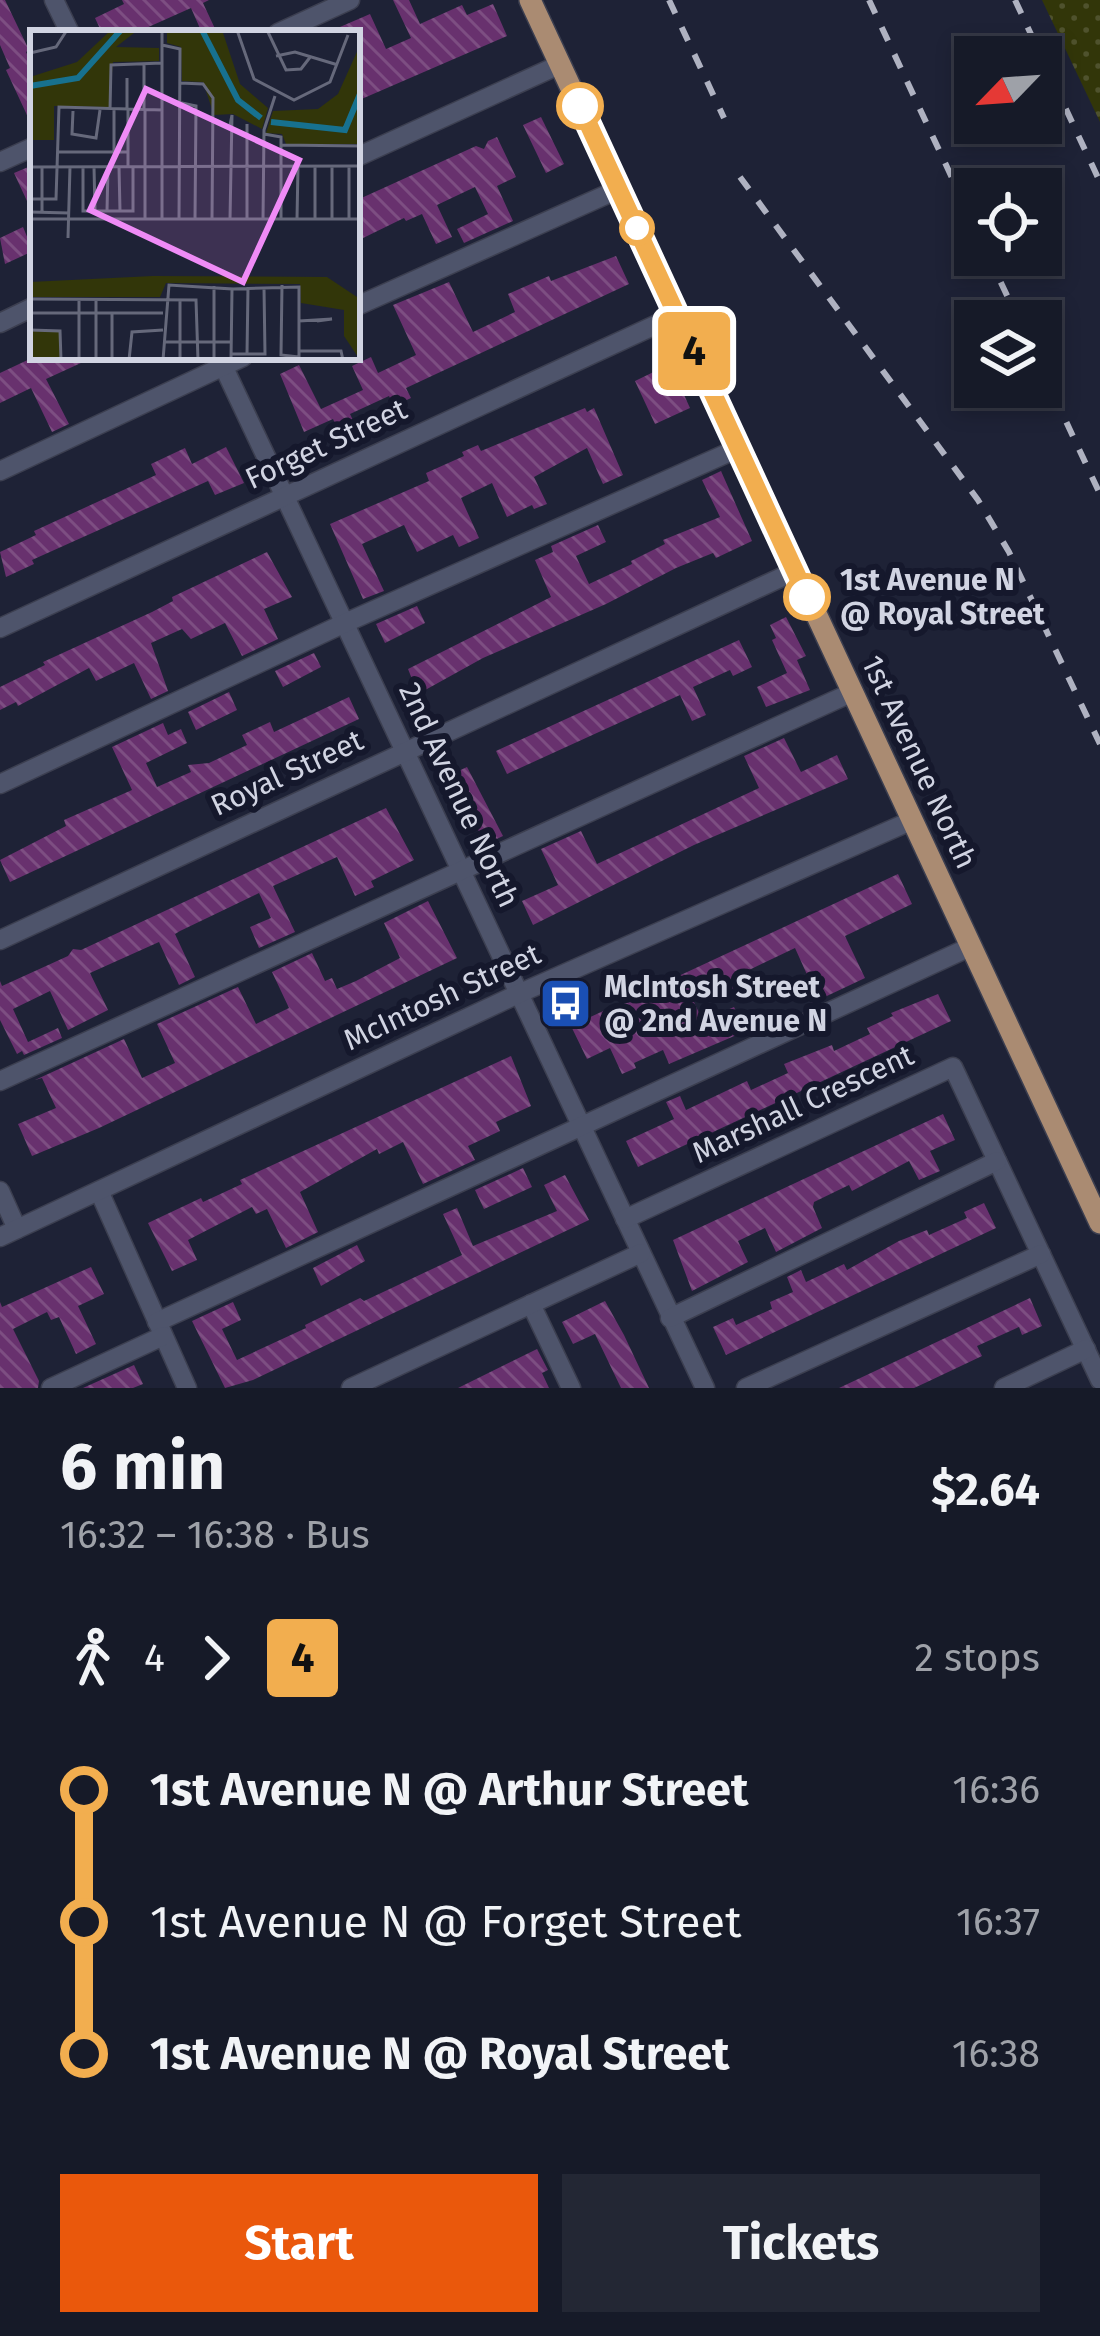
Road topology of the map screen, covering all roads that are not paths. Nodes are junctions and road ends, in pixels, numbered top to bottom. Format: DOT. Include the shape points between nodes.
graph roads {
  1 [pos="54,0"];
  2 [pos="350,0"];
  3 [pos="530,0"];
  4 [pos="69,30"];
  5 [pos="285,30"];
  6 [pos="561,64"];
  7 [pos="30,148"];
  8 [pos="360,156"];
  9 [pos="0,162"];
  10 [pos="619,189"];
  11 [pos="360,305"];
  12 [pos="30,309"];
  13 [pos="677,315"];
  14 [pos="0,323"];
  15 [pos="221,361"];
  16 [pos="739,448"];
  17 [pos="0,471"];
  18 [pos="286,495"];
  19 [pos="795,571"];
  20 [pos="345,623"];
  21 [pos="0,628"];
  22 [pos="853,692"];
  23 [pos="406,750"];
  24 [pos="0,784"];
  25 [pos="914,820"];
  26 [pos="460,868"];
  27 [pos="0,940"];
  28 [pos="972,946"];
  29 [pos="518,994"];
  30 [pos="0,1081"];
  31 [pos="580,1126"];
  32 [pos="997,1161"];
  33 [pos="0,1191"];
  34 [pos="99,1191"];
  35 [pos="626,1220"];
  36 [pos="1100,1223"];
  37 [pos="9,1233"];
  38 [pos="641,1253"];
  39 [pos="1041,1254"];
  40 [pos="531,1304"];
  41 [pos="670,1318"];
  42 [pos="160,1329"];
  43 [pos="1086,1349"];
  44 [pos="1100,1380"];
  45 [pos="51,1388"];
  46 [pos="188,1388"];
  47 [pos="350,1388"];
  48 [pos="571,1388"];
  49 [pos="705,1388"];
  50 [pos="746,1388"];
  51 [pos="1004,1388"];
  1 -- 4 [label="street"];
  2 -- 5 [label="street"];
  3 -- 6 [label="main road, 1st Avenue North"];
  6 -- 8 [label="street"];
  6 -- 10 [label="main road, 1st Avenue North"];
  7 -- 9 [label="street"];
  10 -- 11 [label="street"];
  10 -- 13 [label="main road, 1st Avenue North"];
  12 -- 14 [label="street"];
  13 -- 16 [label="main road, 1st Avenue North"];
  13 -- 18 [label="street, Forget Street"];
  15 -- 17 [label="street"];
  15 -- 18 [label="street, 2nd Avenue North"];
  16 -- 19 [label="main road, 1st Avenue North"];
  16 -- 20 [label="street"];
  18 -- 20 [label="street, 2nd Avenue North"];
  18 -- 21 [label="street, Forget Street"];
  19 -- 22 [label="main road, 1st Avenue North"];
  19 -- 23 [label="street, Royal Street"];
  20 -- 23 [label="street, 2nd Avenue North"];
  20 -- 24 [label="street"];
  22 -- 25 [label="main road, 1st Avenue North"];
  22 -- 26 [label="street"];
  23 -- 26 [label="street, 2nd Avenue North"];
  23 -- 27 [label="street, Royal Street"];
  25 -- 28 [label="main road, 1st Avenue North"];
  25 -- 29 [label="street, McIntosh Street"];
  26 -- 29 [label="street, 2nd Avenue North"];
  26 -- 30 [label="street"];
  28 -- 31 [label="street"];
  28 -- 36 [label="main road, 1st Avenue North"];
  29 -- 31 [label="street, 2nd Avenue North"];
  29 -- 34 [label="street, McIntosh Street"];
  31 -- 35 [label="street, 2nd Avenue North"];
  31 -- 42 [label="street"];
  32 -- 35 [label="street, Marshall Crescent" via="952,1067"];
  32 -- 39 [label="street, Marshall Crescent"];
  32 -- 41 [label="street"];
  33 -- 37 [label="street"];
  34 -- 37 [label="street, McIntosh Street"];
  34 -- 42 [label="street"];
  35 -- 38 [label="street, 2nd Avenue North"];
  38 -- 40 [label="street"];
  38 -- 41 [label="street, 2nd Avenue North"];
  39 -- 43 [label="street, Marshall Crescent"];
  39 -- 50 [label="street"];
  40 -- 47 [label="street"];
  40 -- 48 [label="street"];
  41 -- 49 [label="street, 2nd Avenue North"];
  42 -- 45 [label="street"];
  42 -- 46 [label="street"];
  43 -- 44 [label="street, Marshall Crescent"];
  43 -- 51 [label="street"];
}
